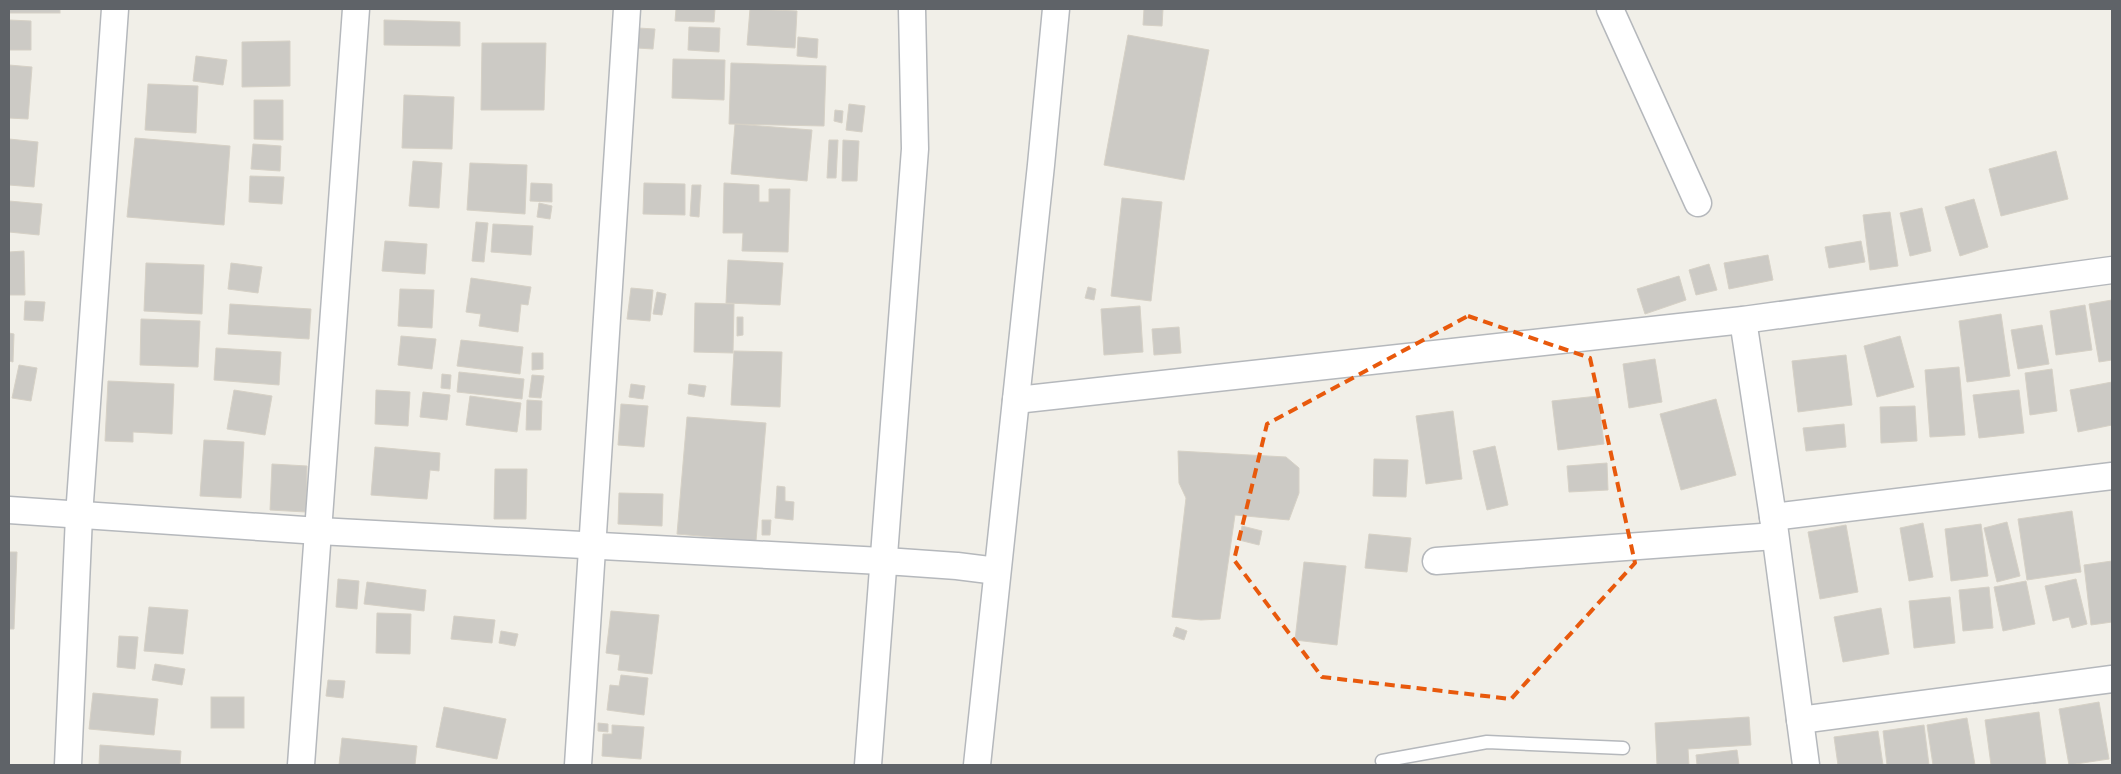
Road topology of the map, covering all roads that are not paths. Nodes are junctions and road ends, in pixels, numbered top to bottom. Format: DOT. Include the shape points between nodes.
graph roads {
  1 [pos="115,9"];
  2 [pos="356,9"];
  3 [pos="627,9"];
  4 [pos="912,9"];
  5 [pos="1056,9"];
  6 [pos="1610,9"];
  7 [pos="1698,202"];
  8 [pos="2112,270"];
  9 [pos="1743,320"];
  10 [pos="1016,400"];
  11 [pos="2112,476"];
  12 [pos="9,510"];
  13 [pos="79,516"];
  14 [pos="1774,526"];
  15 [pos="319,531"];
  16 [pos="593,545"];
  17 [pos="1436,561"];
  18 [pos="892,562"];
  19 [pos="997,571"];
  20 [pos="2112,679"];
  21 [pos="1800,720"];
  22 [pos="1622,748"];
  23 [pos="1382,761"];
  24 [pos="68,765"];
  25 [pos="301,765"];
  26 [pos="578,765"];
  27 [pos="868,765"];
  28 [pos="977,765"];
  29 [pos="1806,765"];
  1 -- 13 [label="street"];
  2 -- 15 [label="street"];
  3 -- 16 [label="street"];
  4 -- 18 [label="street" via="915,149"];
  5 -- 10 [label="street"];
  6 -- 7 [label="street"];
  8 -- 9 [label="street"];
  9 -- 10 [label="street"];
  9 -- 14 [label="street"];
  10 -- 19 [label="street"];
  11 -- 14 [label="street"];
  12 -- 13 [label="street"];
  13 -- 15 [label="street"];
  13 -- 24 [label="street"];
  14 -- 17 [label="street"];
  14 -- 21 [label="street"];
  15 -- 16 [label="street"];
  15 -- 25 [label="street"];
  16 -- 18 [label="street"];
  16 -- 26 [label="street"];
  18 -- 19 [label="street"];
  18 -- 27 [label="street"];
  19 -- 28 [label="street"];
  20 -- 21 [label="street"];
  21 -- 29 [label="street"];
  22 -- 23 [label="lane" via="1487,742"];
}
